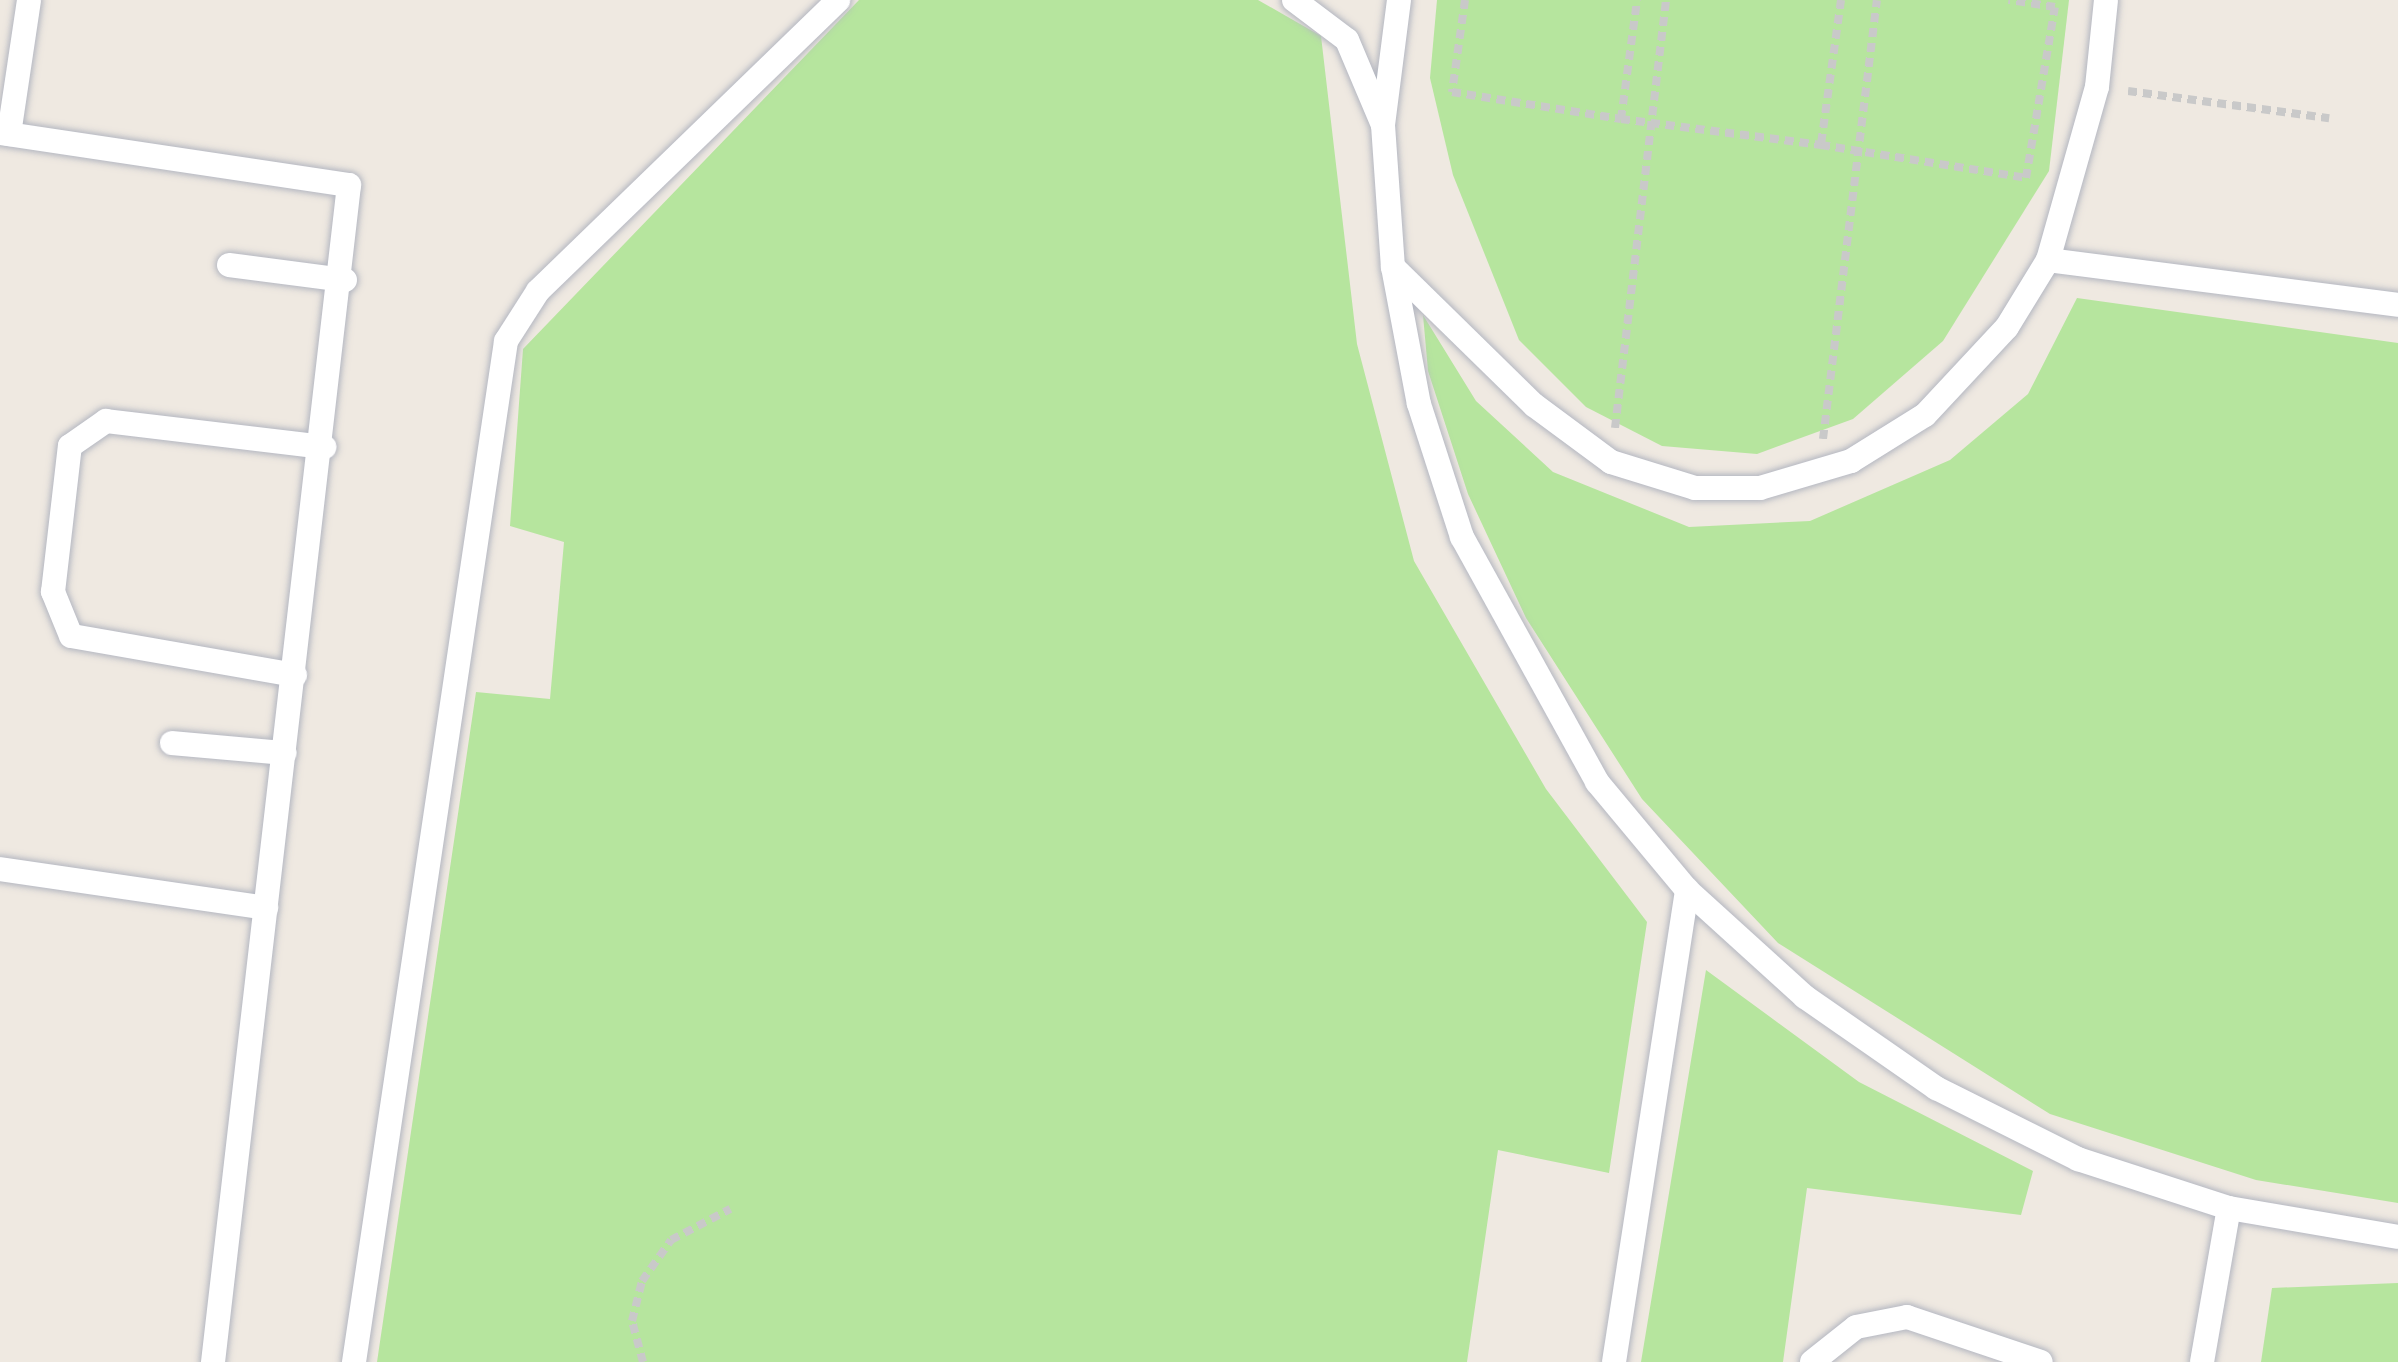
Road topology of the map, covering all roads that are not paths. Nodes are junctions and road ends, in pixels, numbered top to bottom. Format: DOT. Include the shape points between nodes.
graph roads {
  1 [pos="29,0"];
  2 [pos="838,0"];
  3 [pos="1294,0"];
  4 [pos="1399,0"];
  5 [pos="2106,0"];
  6 [pos="1383,125"];
  7 [pos="4,133"];
  8 [pos="2048,260"];
  9 [pos="229,266"];
  10 [pos="1393,266"];
  11 [pos="345,280"];
  12 [pos="2398,305"];
  13 [pos="324,447"];
  14 [pos="295,675"];
  15 [pos="172,742"];
  16 [pos="285,753"];
  17 [pos="0,869"];
  18 [pos="1688,890"];
  19 [pos="266,908"];
  20 [pos="2229,1208"];
  21 [pos="2398,1237"];
  22 [pos="213,1362"];
  23 [pos="354,1362"];
  24 [pos="1614,1362"];
  25 [pos="1812,1362"];
  26 [pos="2041,1362"];
  27 [pos="2202,1362"];
  1 -- 7 [label="lane"];
  2 -- 23 [label="lane" via="538,291 506,341"];
  3 -- 6 [label="lane" via="1347,40"];
  4 -- 6 [label="lane"];
  5 -- 8 [label="lane" via="2097,87"];
  6 -- 10 [label="lane"];
  7 -- 11 [label="lane" via="349,184"];
  8 -- 10 [label="lane" via="2007,327 1925,415 1819,470 1760,488 1695,488 1611,462 1534,405"];
  8 -- 12 [label="lane"];
  9 -- 11 [label="lane"];
  10 -- 18 [label="lane" via="1419,404 1482,579 1598,782"];
  11 -- 13 [label="lane"];
  13 -- 14 [label="lane"];
  13 -- 14 [label="lane" via="106,421 70,446 53,592 70,636"];
  14 -- 16 [label="lane"];
  15 -- 16 [label="lane"];
  16 -- 19 [label="lane"];
  17 -- 19 [label="lane"];
  18 -- 20 [label="lane" via="1804,997 1936,1088 2078,1159"];
  18 -- 24 [label="lane"];
  19 -- 22 [label="lane"];
  20 -- 21 [label="lane"];
  20 -- 27 [label="lane"];
  25 -- 26 [label="lane" via="1856,1327 1907,1317"];
}
